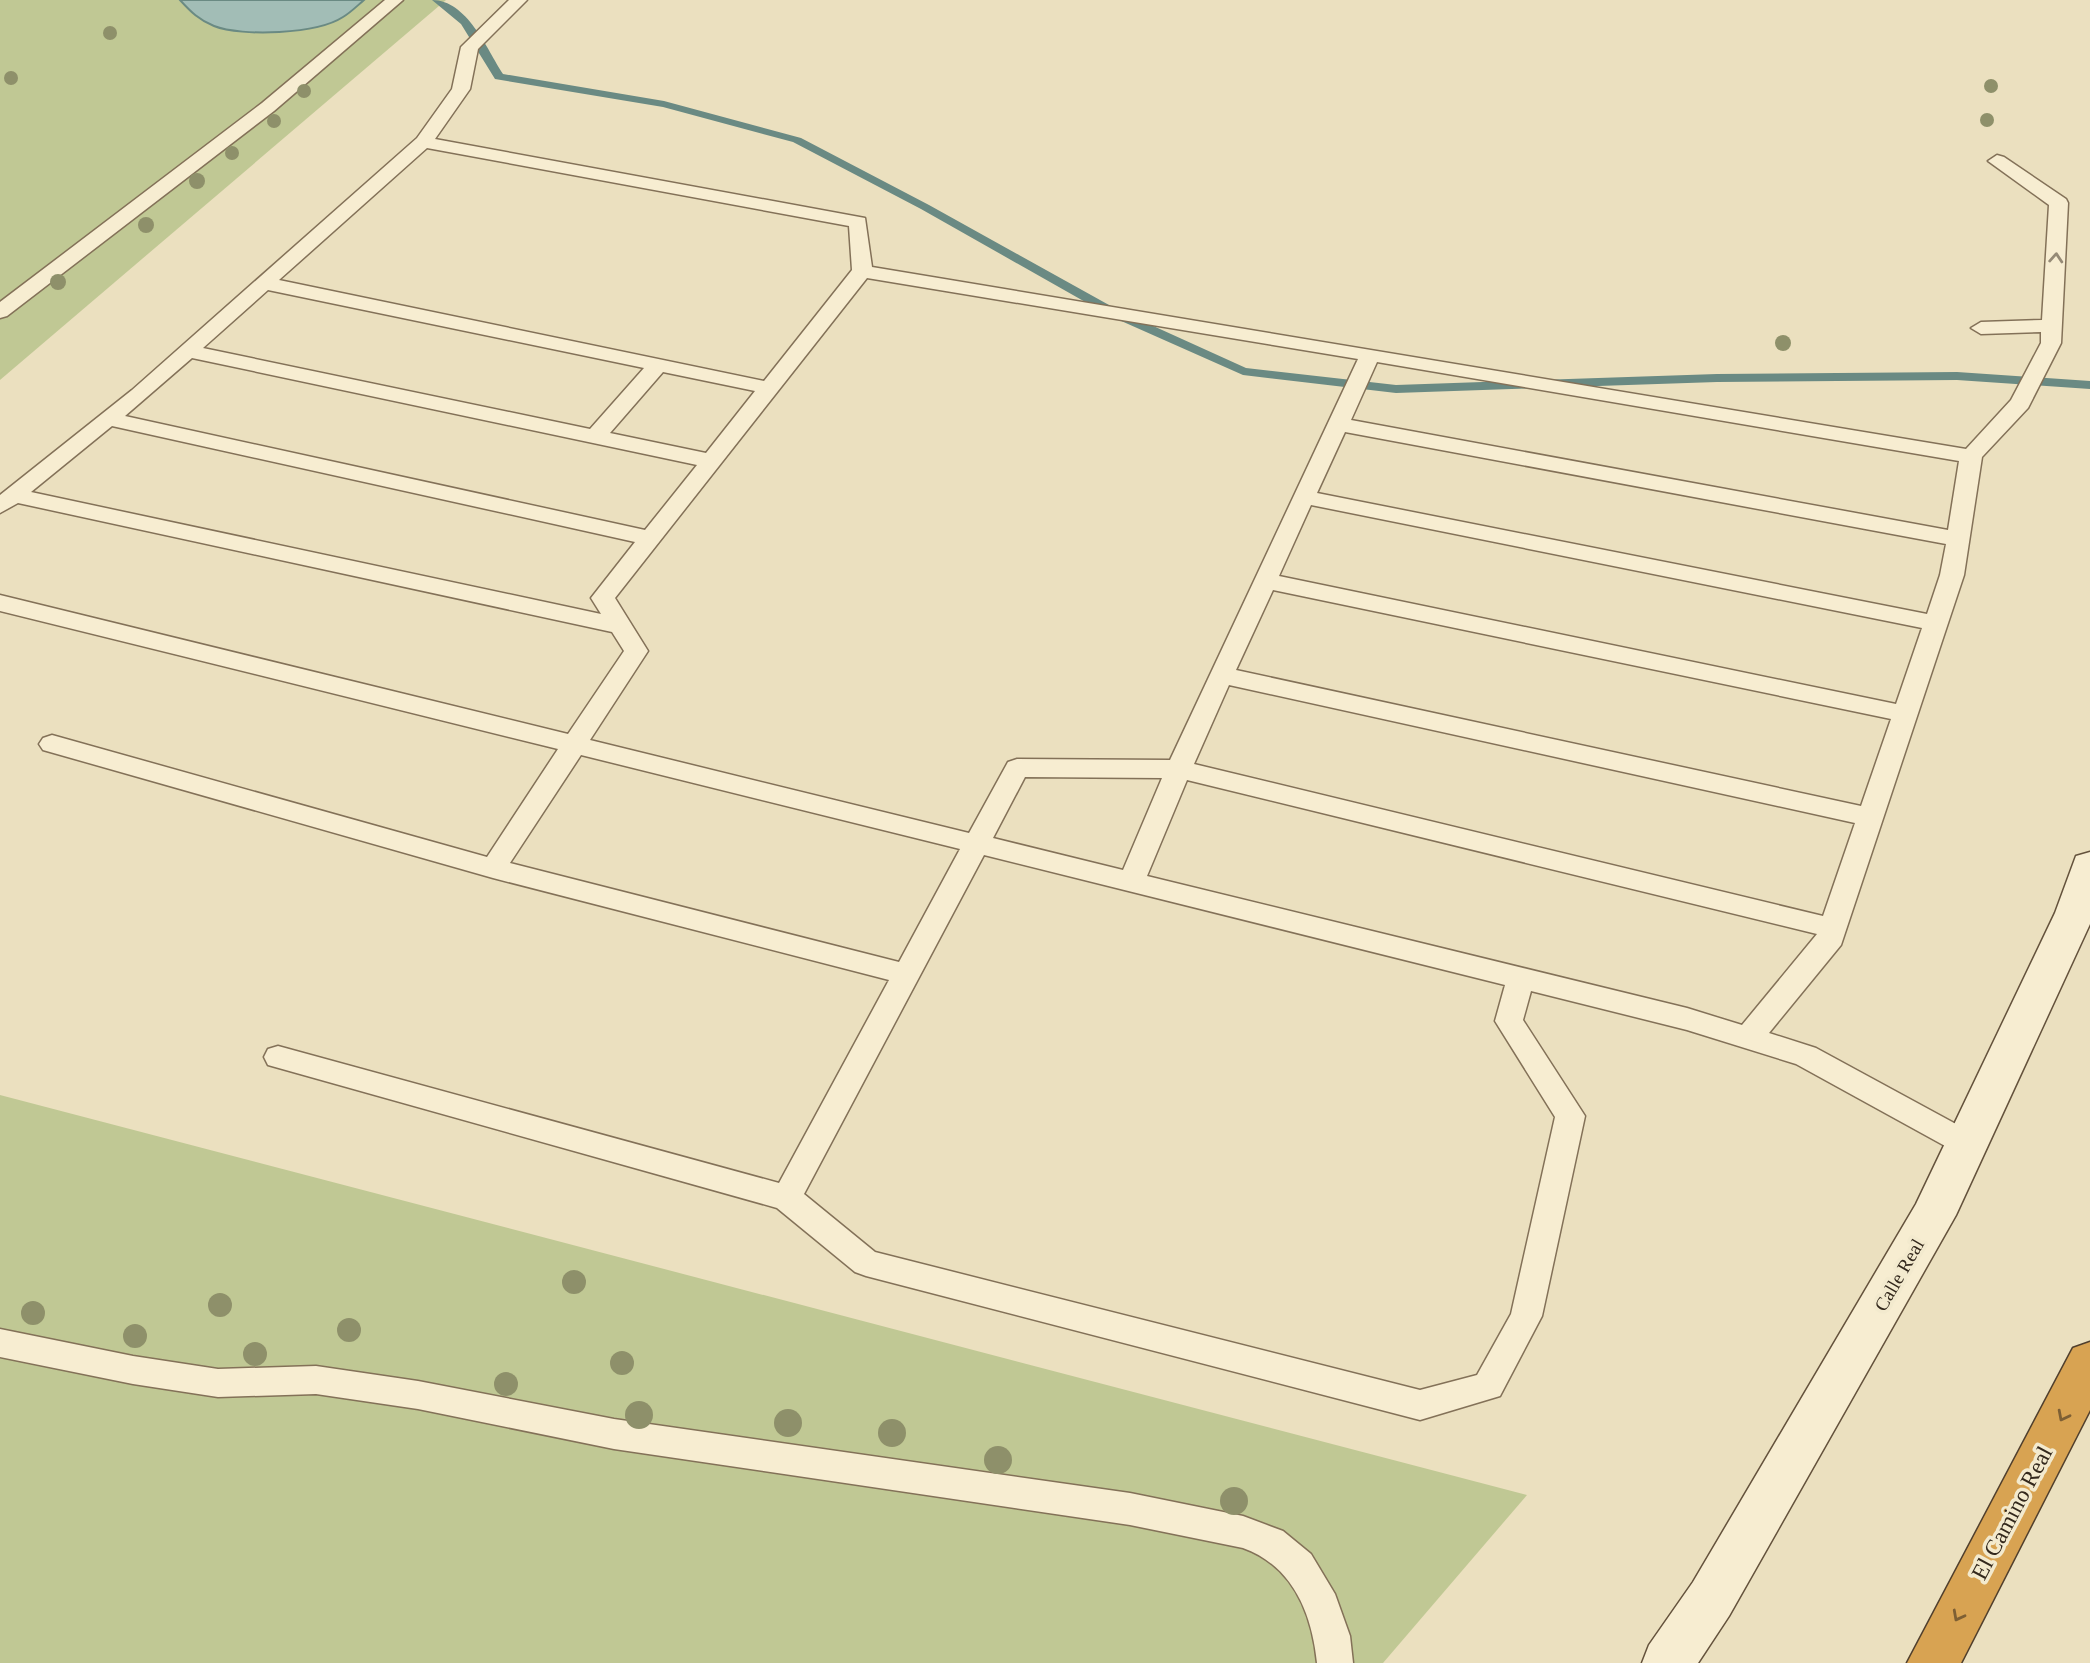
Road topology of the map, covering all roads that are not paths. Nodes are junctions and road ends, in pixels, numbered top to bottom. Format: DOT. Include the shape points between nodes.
graph roads {
  1 [pos="395,0"];
  2 [pos="519,0"];
  3 [pos="423,142"];
  4 [pos="1997,161"];
  5 [pos="862,271"];
  6 [pos="264,284"];
  7 [pos="0,312"];
  8 [pos="2052,326"];
  9 [pos="1981,328"];
  10 [pos="188,351"];
  11 [pos="1370,355"];
  12 [pos="657,365"];
  13 [pos="769,388"];
  14 [pos="108,419"];
  15 [pos="1339,425"];
  16 [pos="595,437"];
  17 [pos="1971,456"];
  18 [pos="711,461"];
  19 [pos="1304,498"];
  20 [pos="7,501"];
  21 [pos="650,538"];
  22 [pos="1957,539"];
  23 [pos="1265,581"];
  24 [pos="0,603"];
  25 [pos="1936,623"];
  26 [pos="620,626"];
  27 [pos="1222,675"];
  28 [pos="1905,714"];
  29 [pos="52,744"];
  30 [pos="577,745"];
  31 [pos="1179,769"];
  32 [pos="1870,817"];
  33 [pos="976,844"];
  34 [pos="2090,866"];
  35 [pos="493,868"];
  36 [pos="1131,882"];
  37 [pos="1832,928"];
  38 [pos="907,974"];
  39 [pos="1521,978"];
  40 [pos="1749,1038"];
  41 [pos="278,1057"];
  42 [pos="1967,1144"];
  43 [pos="787,1198"];
  44 [pos="0,1343"];
  45 [pos="2090,1363"];
  46 [pos="1335,1663"];
  47 [pos="1668,1663"];
  48 [pos="1933,1663"];
  1 -- 7 [label="lane" via="268,107"];
  2 -- 3 [label="lane" via="470,47 461,89"];
  3 -- 5 [label="lane" via="859,222"];
  3 -- 6 [label="lane"];
  8 -- 4 [label="lane, one-way" via="2059,202"];
  5 -- 11 [label="lane"];
  5 -- 13 [label="lane"];
  6 -- 10 [label="lane"];
  6 -- 12 [label="lane"];
  8 -- 9 [label="lane"];
  8 -- 17 [label="lane" via="2051,342 2020,403"];
  10 -- 14 [label="lane"];
  10 -- 16 [label="lane"];
  11 -- 15 [label="lane"];
  11 -- 17 [label="lane"];
  12 -- 13 [label="lane"];
  12 -- 16 [label="lane"];
  13 -- 18 [label="lane"];
  14 -- 20 [label="lane"];
  14 -- 21 [label="lane"];
  15 -- 19 [label="lane"];
  15 -- 22 [label="lane"];
  16 -- 18 [label="lane"];
  17 -- 22 [label="lane"];
  18 -- 21 [label="lane"];
  19 -- 23 [label="lane"];
  19 -- 25 [label="lane"];
  20 -- 26 [label="lane"];
  21 -- 26 [label="lane" via="603,598"];
  22 -- 25 [label="lane" via="1952,575"];
  23 -- 27 [label="lane"];
  23 -- 28 [label="lane"];
  24 -- 30 [label="lane"];
  25 -- 28 [label="lane"];
  26 -- 30 [label="lane" via="636,651"];
  27 -- 31 [label="lane"];
  27 -- 32 [label="lane"];
  28 -- 32 [label="lane"];
  29 -- 35 [label="lane"];
  30 -- 33 [label="lane"];
  30 -- 35 [label="lane"];
  31 -- 33 [label="lane" via="1017,768"];
  31 -- 36 [label="lane"];
  31 -- 37 [label="lane"];
  32 -- 37 [label="lane"];
  33 -- 36 [label="lane"];
  33 -- 38 [label="lane"];
  34 -- 42 [label="street, Calle Real" via="2075,914"];
  35 -- 38 [label="lane"];
  36 -- 39 [label="lane"];
  37 -- 40 [label="lane" via="1827,945"];
  38 -- 43 [label="lane"];
  39 -- 40 [label="lane"];
  39 -- 43 [label="lane" via="1509,1021 1570,1116 1526,1316 1488,1386 1420,1405 866,1263"];
  40 -- 42 [label="lane" via="1805,1056"];
  41 -- 43 [label="lane"];
  42 -- 47 [label="street, Calle Real" via="1933,1215 1711,1599"];
  44 -- 46 [label="lane" via="218,1382 316,1380 418,1395 614,1433 1130,1509 1243,1532 1271,1542 1299,1565 1317,1594 1332,1636"];
  45 -- 48 [label="highway, El Camino Real, one-way"];
}
